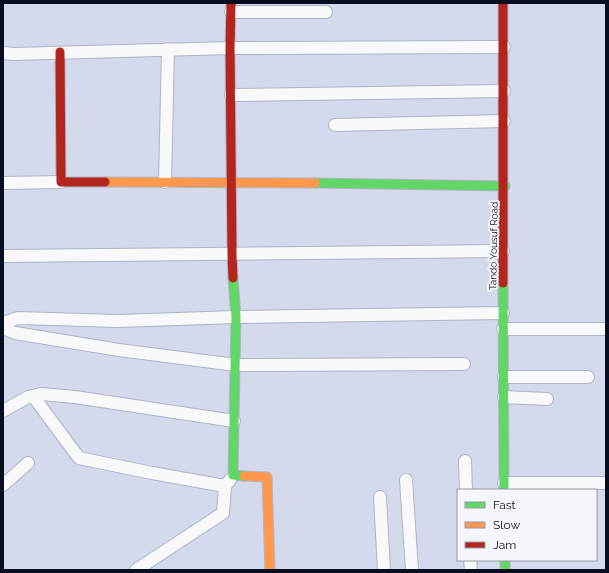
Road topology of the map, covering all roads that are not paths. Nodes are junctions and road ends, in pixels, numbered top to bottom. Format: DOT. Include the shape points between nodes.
graph roads {
  1 [pos="503,3"];
  2 [pos="231,8"];
  3 [pos="326,12"];
  4 [pos="504,47"];
  5 [pos="230,48"];
  6 [pos="168,49"];
  7 [pos="60,52"];
  8 [pos="3,53"];
  9 [pos="504,91"];
  10 [pos="231,95"];
  11 [pos="504,121"];
  12 [pos="334,125"];
  13 [pos="61,182"];
  14 [pos="165,182"];
  15 [pos="232,182"];
  16 [pos="3,183"];
  17 [pos="504,186"];
  18 [pos="503,251"];
  19 [pos="232,254"];
  20 [pos="3,256"];
  21 [pos="503,313"];
  22 [pos="236,317"];
  23 [pos="3,323"];
  24 [pos="3,328"];
  25 [pos="504,329"];
  26 [pos="606,329"];
  27 [pos="464,364"];
  28 [pos="236,365"];
  29 [pos="588,377"];
  30 [pos="504,378"];
  31 [pos="33,396"];
  32 [pos="504,397"];
  33 [pos="547,399"];
  34 [pos="3,410"];
  35 [pos="234,421"];
  36 [pos="465,461"];
  37 [pos="28,463"];
  38 [pos="233,475"];
  39 [pos="406,480"];
  40 [pos="606,483"];
  41 [pos="3,485"];
  42 [pos="225,486"];
  43 [pos="504,486"];
  44 [pos="466,489"];
  45 [pos="380,497"];
  46 [pos="136,570"];
  47 [pos="270,570"];
  48 [pos="384,570"];
  49 [pos="412,570"];
  1 -- 4 [label="street, Tando Yousuf Road"];
  2 -- 3 [label="street"];
  2 -- 5 [label="street"];
  4 -- 5 [label="street"];
  4 -- 9 [label="street, Tando Yousuf Road"];
  5 -- 6 [label="street"];
  5 -- 10 [label="street"];
  6 -- 7 [label="street"];
  6 -- 14 [label="street"];
  7 -- 8 [label="street"];
  7 -- 13 [label="street"];
  9 -- 10 [label="street"];
  9 -- 11 [label="street, Tando Yousuf Road"];
  10 -- 15 [label="street"];
  11 -- 12 [label="street"];
  11 -- 17 [label="street, Tando Yousuf Road"];
  13 -- 14 [label="street"];
  13 -- 16 [label="street"];
  14 -- 15 [label="street"];
  15 -- 17 [label="street"];
  15 -- 19 [label="street"];
  17 -- 18 [label="street, Tando Yousuf Road"];
  18 -- 19 [label="street"];
  18 -- 21 [label="street, Tando Yousuf Road"];
  19 -- 20 [label="street"];
  19 -- 22 [label="street"];
  21 -- 22 [label="street"];
  21 -- 25 [label="street, Tando Yousuf Road"];
  22 -- 23 [label="street" via="118,320 18,318"];
  22 -- 28 [label="street"];
  24 -- 28 [label="street" via="15,333 119,350"];
  25 -- 26 [label="street"];
  25 -- 30 [label="street, Tando Yousuf Road"];
  27 -- 28 [label="street"];
  28 -- 35 [label="street"];
  29 -- 30 [label="street"];
  30 -- 32 [label="street, Tando Yousuf Road"];
  31 -- 34 [label="street"];
  31 -- 35 [label="street" via="41,394 75,397"];
  31 -- 42 [label="street" via="79,458"];
  32 -- 33 [label="street"];
  32 -- 43 [label="street, Tando Yousuf Road"];
  35 -- 38 [label="street"];
  36 -- 44 [label="street"];
  37 -- 41 [label="street"];
  38 -- 42 [label="street"];
  38 -- 47 [label="street" via="267,477"];
  39 -- 49 [label="street"];
  40 -- 43 [label="street"];
  42 -- 46 [label="street" via="223,513"];
  45 -- 48 [label="street"];
}
